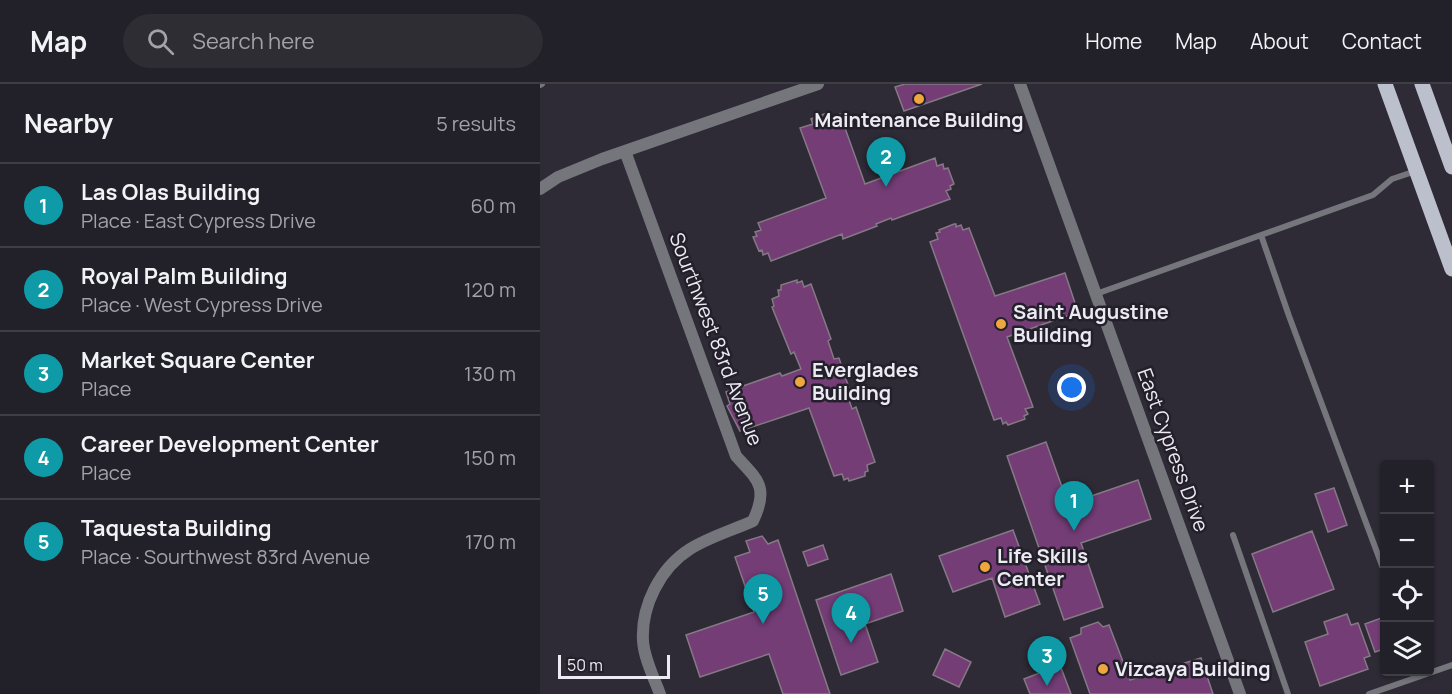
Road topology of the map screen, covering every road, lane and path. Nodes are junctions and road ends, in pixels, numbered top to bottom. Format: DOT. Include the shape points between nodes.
graph roads {
  1 [pos="818,84"];
  2 [pos="1020,84"];
  3 [pos="1385,84"];
  4 [pos="1422,84"];
  5 [pos="625,151"];
  6 [pos="1452,167"];
  7 [pos="1416,171"];
  8 [pos="540,189"];
  9 [pos="1261,235"];
  10 [pos="1452,269"];
  11 [pos="1096,294"];
  12 [pos="1233,535"];
  13 [pos="1383,568"];
  14 [pos="1452,665"];
  15 [pos="1434,671"];
  16 [pos="1420,676"];
  17 [pos="660,694"];
  18 [pos="1240,694"];
  19 [pos="1288,694"];
  20 [pos="1369,694"];
  1 -- 5 [label="street"];
  2 -- 11 [label="street, East Cypress Drive"];
  3 -- 7 [label="main road"];
  4 -- 6 [label="main road"];
  5 -- 8 [label="street" via="558,177"];
  5 -- 17 [label="street, Sourthwest 83rd Avenue" via="736,456 758,480 760,490 760,506 753,521 689,550 655,587 643,620 643,643"];
  7 -- 9 [label="lane" via="1392,179 1373,195"];
  7 -- 10 [label="main road"];
  9 -- 11 [label="lane"];
  9 -- 13 [label="lane"];
  11 -- 18 [label="street, East Cypress Drive"];
  12 -- 19 [label="lane"];
  14 -- 15 [label="lane"];
  16 -- 20 [label="lane"];
}
